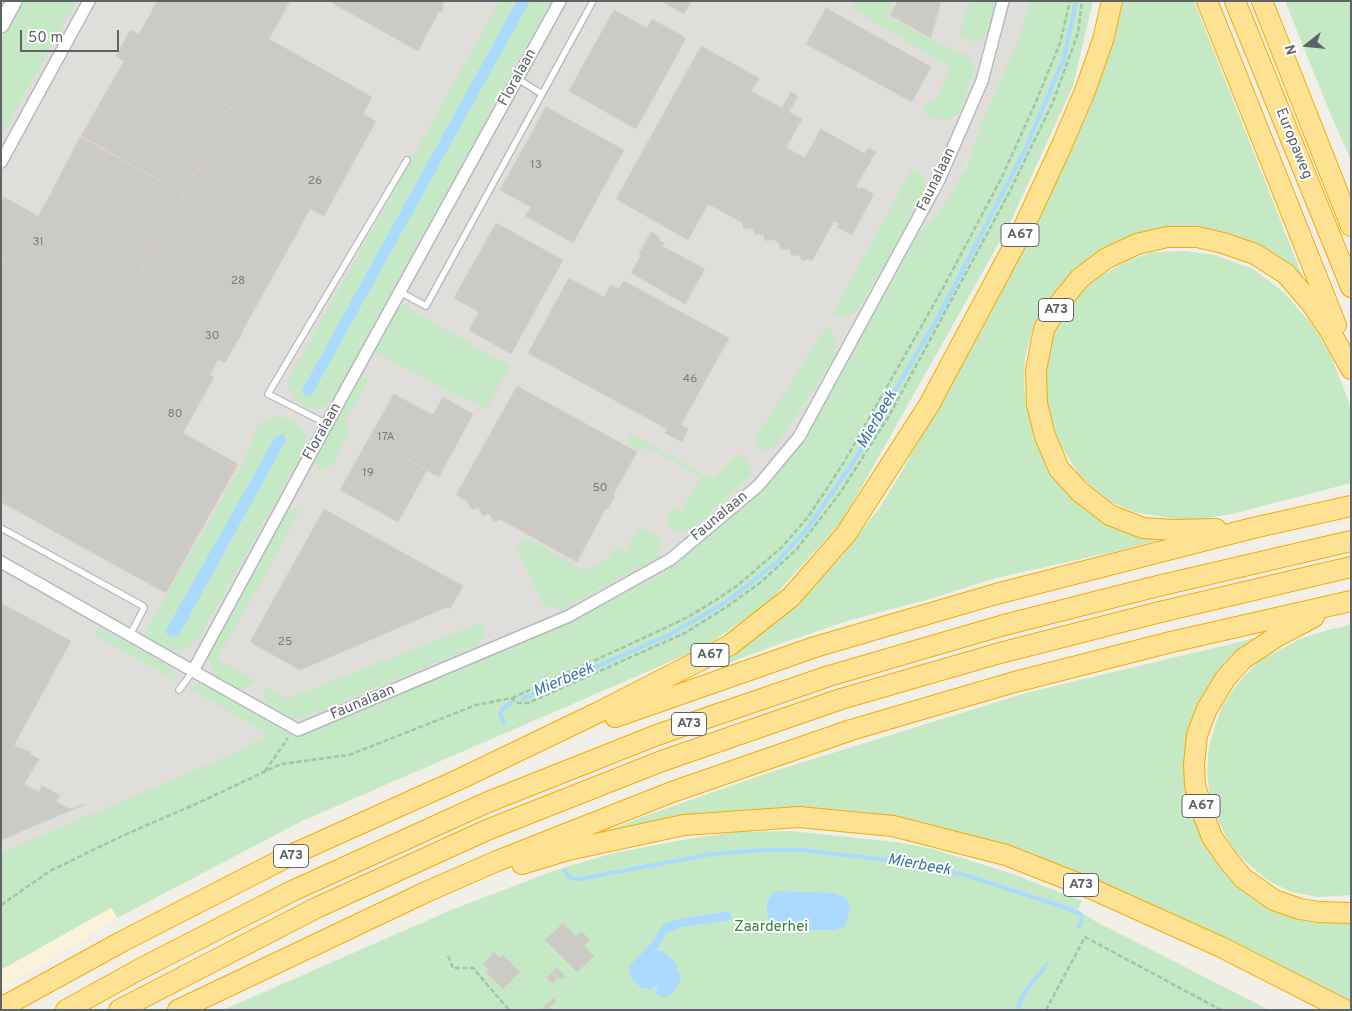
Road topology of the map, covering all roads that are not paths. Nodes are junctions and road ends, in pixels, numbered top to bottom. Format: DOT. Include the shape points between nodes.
graph roads {
  1 [pos="14,1"];
  2 [pos="90,1"];
  3 [pos="560,1"];
  4 [pos="593,1"];
  5 [pos="1003,1"];
  6 [pos="1112,1"];
  7 [pos="1207,1"];
  8 [pos="1235,1"];
  9 [pos="1262,1"];
  10 [pos="1,25"];
  11 [pos="518,79"];
  12 [pos="542,94"];
  13 [pos="1301,98"];
  14 [pos="406,160"];
  15 [pos="1,162"];
  16 [pos="1351,194"];
  17 [pos="1351,226"];
  18 [pos="1351,287"];
  19 [pos="400,292"];
  20 [pos="1351,362"];
  21 [pos="1351,369"];
  22 [pos="327,424"];
  23 [pos="1351,506"];
  24 [pos="1,528"];
  25 [pos="1253,528"];
  26 [pos="1351,541"];
  27 [pos="1,562"];
  28 [pos="1351,568"];
  29 [pos="1345,602"];
  30 [pos="130,635"];
  31 [pos="193,671"];
  32 [pos="179,690"];
  33 [pos="462,778"];
  34 [pos="426,892"];
  35 [pos="1351,913"];
  36 [pos="1,1008"];
  37 [pos="66,1010"];
  38 [pos="119,1010"];
  39 [pos="178,1010"];
  40 [pos="1345,1010"];
  1 -- 10 [label="main road"];
  2 -- 15 [label="street"];
  3 -- 11 [label="street, Floralaan"];
  4 -- 12 [label="lane"];
  5 -- 31 [label="street, Faunalaan" via="982,81 939,180 799,437 758,486 671,559 569,616 298,730"];
  6 -- 33 [label="highway, A67" via="1104,40 1085,92 1023,229 929,405 846,534 791,597 730,644"];
  7 -- 20 [label="highway"];
  8 -- 18 [label="highway, Europaweg"];
  9 -- 13 [label="highway, Europaweg"];
  11 -- 12 [label="lane"];
  11 -- 19 [label="street, Floralaan"];
  12 -- 19 [label="lane" via="426,306"];
  13 -- 16 [label="highway"];
  13 -- 17 [label="highway, Europaweg"];
  14 -- 22 [label="lane" via="268,394"];
  19 -- 22 [label="street, Floralaan"];
  21 -- 25 [label="highway, A73" via="1311,303 1286,274 1255,254 1197,237 1167,237 1137,244 1107,258 1080,278 1059,304 1044,329 1036,370 1037,404 1060,469 1080,492 1110,515 1143,528"];
  22 -- 31 [label="street, Floralaan"];
  23 -- 25 [label="highway, A73"];
  24 -- 30 [label="lane" via="143,606"];
  25 -- 33 [label="highway, A73" via="996,594 815,647 638,707"];
  26 -- 37 [label="highway, A73" via="1004,625 829,676 657,735 488,802 292,891"];
  27 -- 30 [label="street"];
  28 -- 38 [label="highway, A73" via="1000,653 841,699 662,761 487,830 316,908"];
  29 -- 34 [label="highway, A73" via="1011,683 852,730 672,792"];
  29 -- 35 [label="highway, A67" via="1276,637 1242,659 1206,709 1197,736 1194,764 1195,785 1212,837 1243,878 1274,900 1300,909"];
  30 -- 31 [label="street"];
  31 -- 32 [label="lane"];
  33 -- 36 [label="highway, A73" via="291,855"];
  34 -- 39 [label="highway, A73"];
  34 -- 40 [label="highway, A73" via="568,850 684,825 799,817 893,826 1006,855 1092,889 1221,947"];
}
